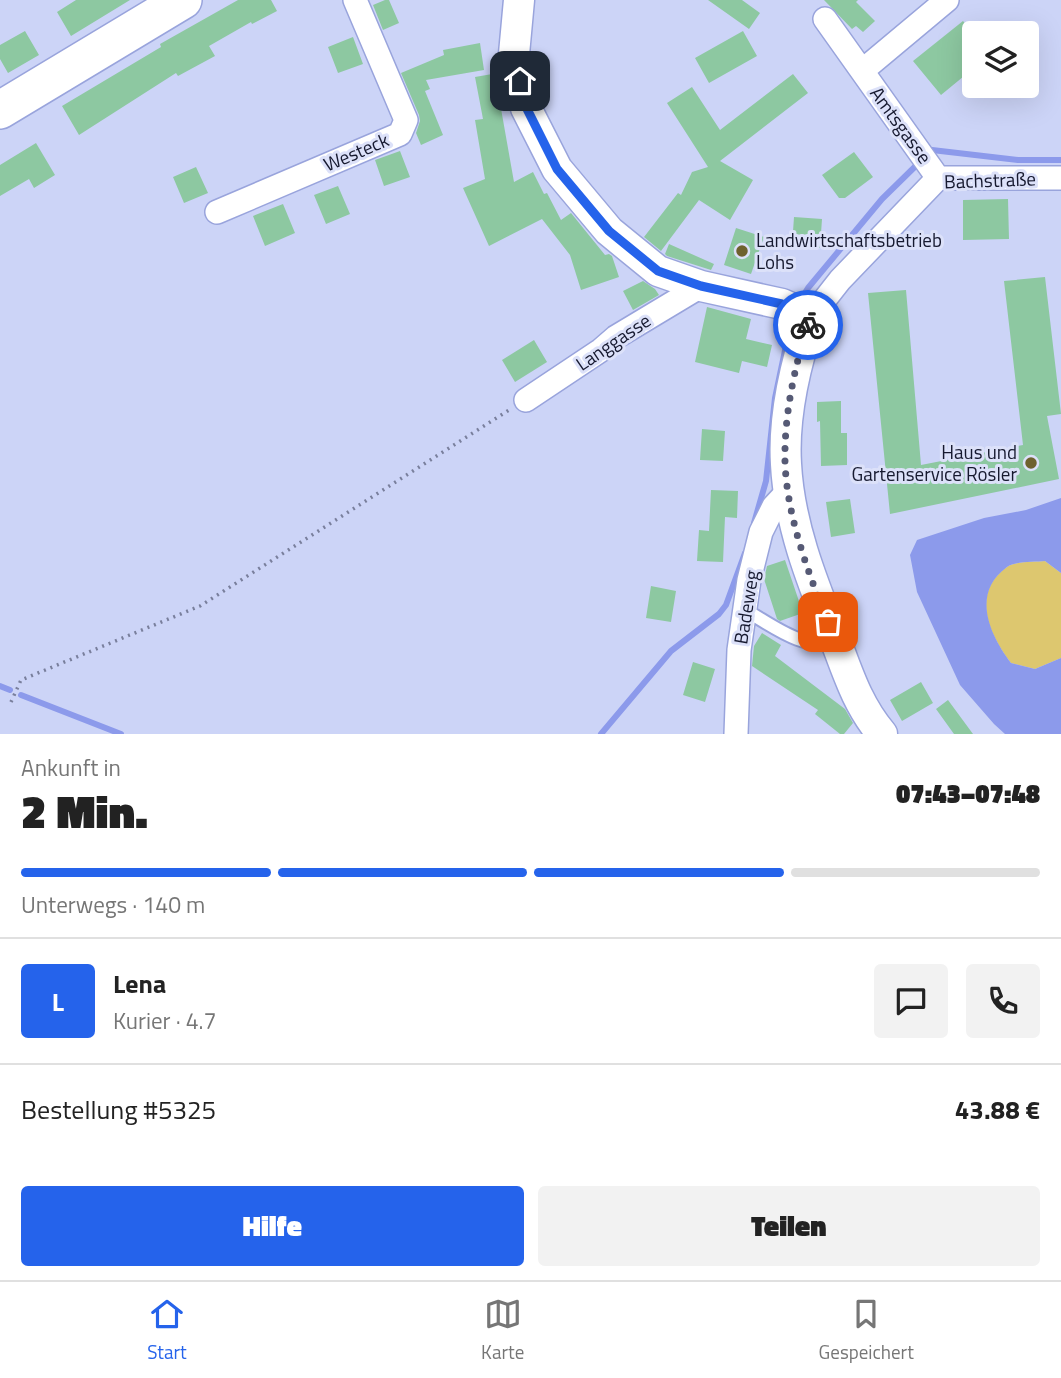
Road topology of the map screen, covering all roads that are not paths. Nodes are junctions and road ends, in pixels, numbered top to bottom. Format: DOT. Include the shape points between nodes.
graph roads {
  1 [pos="183,0"];
  2 [pos="355,0"];
  3 [pos="519,0"];
  4 [pos="947,0"];
  5 [pos="825,19"];
  6 [pos="862,71"];
  7 [pos="2,104"];
  8 [pos="929,164"];
  9 [pos="1061,178"];
  10 [pos="217,212"];
  11 [pos="701,286"];
  12 [pos="800,312"];
  13 [pos="526,400"];
  14 [pos="789,490"];
  15 [pos="745,610"];
  16 [pos="835,640"];
  17 [pos="737,734"];
  18 [pos="882,734"];
  1 -- 7 [label="main road"];
  2 -- 10 [label="street, Westeck" via="406,120 400,134"];
  3 -- 11 [label="street" via="514,54 526,107 557,169 609,231 648,263"];
  4 -- 6 [label="street, Amtsgasse"];
  5 -- 6 [label="street, Amtsgasse"];
  6 -- 8 [label="street, Amtsgasse"];
  8 -- 9 [label="street, Bachstraße"];
  8 -- 12 [label="street, Bachstraße" via="840,280"];
  11 -- 12 [label="street"];
  11 -- 13 [label="street, Langgasse" via="616,337"];
  12 -- 14 [label="street" via="785,462"];
  14 -- 15 [label="street, Badeweg" via="774,506 761,532"];
  14 -- 16 [label="street" via="801,548"];
  15 -- 16 [label="lane" via="803,642 824,645"];
  15 -- 17 [label="street, Badeweg"];
  16 -- 18 [label="street" via="866,715"];
}
